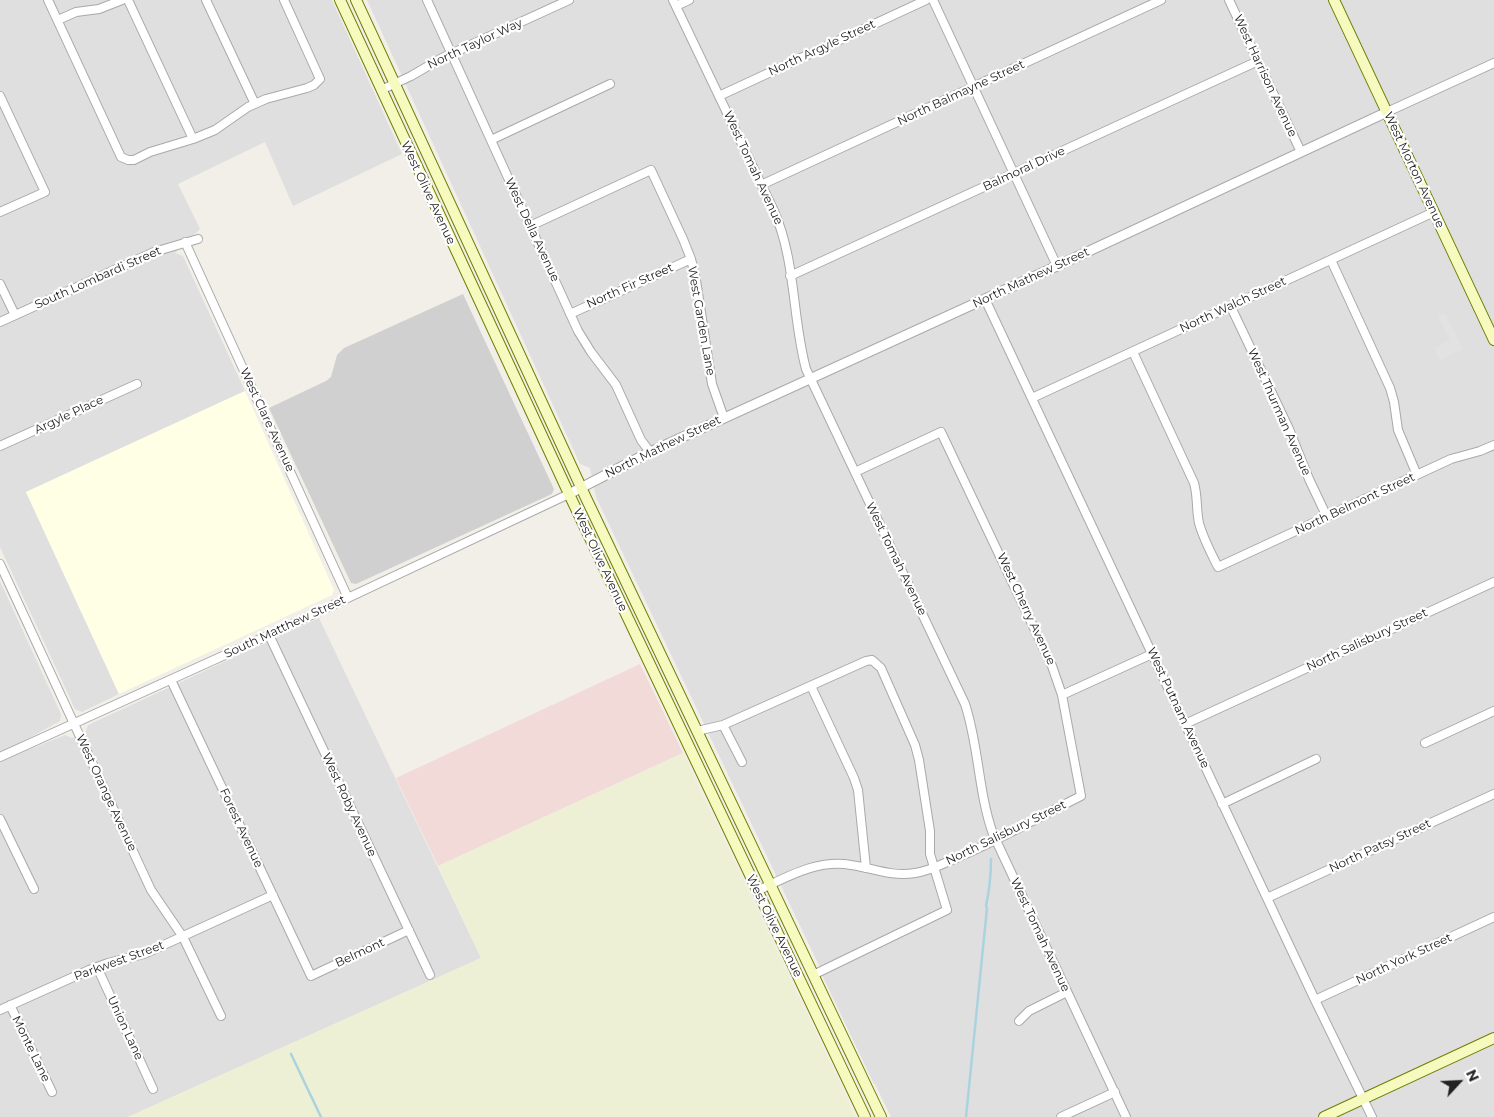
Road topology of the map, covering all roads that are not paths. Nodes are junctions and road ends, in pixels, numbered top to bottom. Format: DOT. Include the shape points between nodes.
graph roads {
  1 [pos="48,0"];
  2 [pos="122,0"];
  3 [pos="128,0"];
  4 [pos="206,0"];
  5 [pos="284,0"];
  6 [pos="340,0"];
  7 [pos="356,0"];
  8 [pos="427,0"];
  9 [pos="569,0"];
  10 [pos="689,0"];
  11 [pos="926,0"];
  12 [pos="933,0"];
  13 [pos="1160,0"];
  14 [pos="1229,0"];
  15 [pos="1334,0"];
  16 [pos="675,3"];
  17 [pos="58,20"];
  18 [pos="451,54"];
  19 [pos="1258,61"];
  20 [pos="1494,63"];
  21 [pos="395,84"];
  22 [pos="610,84"];
  23 [pos="974,87"];
  24 [pos="381,90"];
  25 [pos="0,96"];
  26 [pos="719,96"];
  27 [pos="255,104"];
  28 [pos="2,107"];
  29 [pos="1387,112"];
  30 [pos="193,139"];
  31 [pos="491,140"];
  32 [pos="1301,152"];
  33 [pos="1014,174"];
  34 [pos="761,185"];
  35 [pos="0,212"];
  36 [pos="1434,212"];
  37 [pos="530,226"];
  38 [pos="198,239"];
  39 [pos="185,242"];
  40 [pos="691,259"];
  41 [pos="1331,260"];
  42 [pos="1057,266"];
  43 [pos="790,276"];
  44 [pos="0,284"];
  45 [pos="985,299"];
  46 [pos="1231,306"];
  47 [pos="570,314"];
  48 [pos="15,316"];
  49 [pos="0,322"];
  50 [pos="1494,340"];
  51 [pos="1133,352"];
  52 [pos="811,379"];
  53 [pos="137,384"];
  54 [pos="1032,398"];
  55 [pos="724,418"];
  56 [pos="1494,445"];
  57 [pos="0,446"];
  58 [pos="650,452"];
  59 [pos="855,472"];
  60 [pos="1417,475"];
  61 [pos="581,488"];
  62 [pos="569,494"];
  63 [pos="1327,517"];
  64 [pos="0,564"];
  65 [pos="1494,582"];
  66 [pos="348,598"];
  67 [pos="269,635"];
  68 [pos="1152,654"];
  69 [pos="171,680"];
  70 [pos="811,686"];
  71 [pos="1062,695"];
  72 [pos="1494,712"];
  73 [pos="74,723"];
  74 [pos="1185,724"];
  75 [pos="724,725"];
  76 [pos="697,731"];
  77 [pos="1425,743"];
  78 [pos="0,756"];
  79 [pos="1316,759"];
  80 [pos="742,762"];
  81 [pos="1494,794"];
  82 [pos="1081,796"];
  83 [pos="1222,804"];
  84 [pos="0,819"];
  85 [pos="995,840"];
  86 [pos="866,868"];
  87 [pos="933,868"];
  88 [pos="770,885"];
  89 [pos="34,889"];
  90 [pos="757,891"];
  91 [pos="273,895"];
  92 [pos="1267,898"];
  93 [pos="1494,917"];
  94 [pos="408,930"];
  95 [pos="183,937"];
  96 [pos="97,967"];
  97 [pos="430,975"];
  98 [pos="814,975"];
  99 [pos="311,976"];
  100 [pos="1067,992"];
  101 [pos="1315,1000"];
  102 [pos="10,1006"];
  103 [pos="0,1010"];
  104 [pos="221,1016"];
  105 [pos="1019,1021"];
  106 [pos="1494,1038"];
  107 [pos="153,1089"];
  108 [pos="52,1092"];
  109 [pos="1115,1092"];
  110 [pos="1364,1099"];
  111 [pos="865,1117"];
  112 [pos="881,1117"];
  113 [pos="1061,1117"];
  114 [pos="1126,1117"];
  115 [pos="1324,1117"];
  116 [pos="1372,1117"];
  1 -- 17 [label="street"];
  2 -- 17 [label="street"];
  3 -- 30 [label="street"];
  4 -- 27 [label="street"];
  5 -- 27 [label="street" via="320,79 307,88"];
  6 -- 24 [label="main road, West Olive Avenue"];
  7 -- 21 [label="main road, West Olive Avenue"];
  8 -- 18 [label="street, West Della Avenue"];
  9 -- 18 [label="street, North Taylor Way"];
  10 -- 16 [label="street"];
  11 -- 26 [label="street, North Argyle Street"];
  12 -- 23 [label="street"];
  13 -- 23 [label="street, North Balmayne Street"];
  14 -- 19 [label="street, West Harrison Avenue"];
  15 -- 29 [label="main road, West Morton Avenue"];
  16 -- 26 [label="street, West Tomah Avenue"];
  17 -- 30 [label="street" via="121,157 134,160"];
  18 -- 21 [label="street, North Taylor Way"];
  18 -- 31 [label="street, West Della Avenue"];
  19 -- 32 [label="street, West Harrison Avenue"];
  19 -- 33 [label="street, Balmoral Drive"];
  20 -- 29 [label="street, North Mathew Street"];
  21 -- 24 [label="street, North Taylor Way"];
  21 -- 61 [label="main road, West Olive Avenue"];
  22 -- 31 [label="street"];
  23 -- 33 [label="street"];
  23 -- 34 [label="street, North Balmayne Street"];
  24 -- 62 [label="main road, West Olive Avenue"];
  25 -- 28 [label="street"];
  26 -- 34 [label="street, West Tomah Avenue"];
  27 -- 30 [label="street" via="215,130"];
  28 -- 35 [label="street" via="45,192"];
  29 -- 32 [label="street, North Mathew Street"];
  29 -- 36 [label="main road, West Morton Avenue"];
  31 -- 37 [label="street, West Della Avenue"];
  32 -- 42 [label="street, North Mathew Street"];
  33 -- 42 [label="street"];
  33 -- 43 [label="street, Balmoral Drive"];
  34 -- 43 [label="street, West Tomah Avenue" via="782,231"];
  36 -- 41 [label="street, North Walch Street"];
  36 -- 50 [label="main road, West Morton Avenue"];
  37 -- 40 [label="street, West Garden Lane" via="652,170"];
  37 -- 47 [label="street, West Della Avenue"];
  38 -- 39 [label="street, South Lombardi Street"];
  39 -- 48 [label="street, South Lombardi Street" via="154,252"];
  39 -- 66 [label="street, West Clare Avenue"];
  40 -- 47 [label="street, North Fir Street"];
  40 -- 55 [label="street, West Garden Lane" via="712,384"];
  41 -- 46 [label="street, North Walch Street"];
  41 -- 60 [label="street" via="1390,388 1398,430"];
  42 -- 45 [label="street, North Mathew Street"];
  43 -- 52 [label="street, West Tomah Avenue" via="802,350"];
  44 -- 48 [label="street"];
  45 -- 52 [label="street, North Mathew Street"];
  45 -- 54 [label="street, West Putnam Avenue"];
  46 -- 51 [label="street, North Walch Street"];
  46 -- 63 [label="street, West Thurman Avenue"];
  47 -- 58 [label="street, West Della Avenue" via="591,352 616,385 641,440"];
  48 -- 49 [label="street, South Lombardi Street"];
  51 -- 54 [label="street, North Walch Street"];
  51 -- 63 [label="street, North Belmont Street" via="1194,483 1200,527 1218,567"];
  52 -- 55 [label="street, North Mathew Street"];
  52 -- 59 [label="street, West Tomah Avenue"];
  53 -- 57 [label="street, Argyle Place"];
  54 -- 68 [label="street, West Putnam Avenue"];
  55 -- 58 [label="street, North Mathew Street"];
  56 -- 60 [label="street, North Belmont Street" via="1455,457"];
  58 -- 61 [label="street, North Mathew Street"];
  59 -- 71 [label="street, West Cherry Avenue" via="941,432 1049,656"];
  59 -- 85 [label="street, West Tomah Avenue" via="965,704"];
  60 -- 63 [label="street, North Belmont Street"];
  61 -- 62 [label="street, North Mathew Street"];
  61 -- 76 [label="main road, West Olive Avenue"];
  62 -- 66 [label="street, South Matthew Street"];
  62 -- 90 [label="main road, West Olive Avenue"];
  64 -- 73 [label="street, West Orange Avenue"];
  65 -- 74 [label="street, North Salisbury Street"];
  66 -- 67 [label="street, South Matthew Street"];
  67 -- 69 [label="street, South Matthew Street"];
  67 -- 94 [label="street, West Roby Avenue"];
  68 -- 71 [label="street"];
  68 -- 74 [label="street, West Putnam Avenue"];
  69 -- 73 [label="street, South Matthew Street"];
  69 -- 91 [label="street, Forest Avenue"];
  70 -- 75 [label="street"];
  70 -- 86 [label="street" via="858,790"];
  70 -- 87 [label="street" via="866,661 872,660 880,668 919,760"];
  71 -- 82 [label="street, West Cherry Avenue"];
  72 -- 77 [label="street"];
  73 -- 78 [label="street, South Matthew Street"];
  73 -- 95 [label="street, West Orange Avenue" via="151,890"];
  74 -- 83 [label="street, West Putnam Avenue"];
  75 -- 76 [label="street"];
  75 -- 80 [label="street"];
  76 -- 88 [label="main road, West Olive Avenue"];
  79 -- 83 [label="street"];
  81 -- 92 [label="street, North Patsy Street"];
  82 -- 85 [label="street, North Salisbury Street"];
  83 -- 92 [label="street, West Putnam Avenue"];
  84 -- 89 [label="street"];
  85 -- 87 [label="street, North Salisbury Street"];
  85 -- 100 [label="street, West Tomah Avenue"];
  86 -- 87 [label="street, North Salisbury Street" via="902,874"];
  86 -- 88 [label="street, North Salisbury Street" via="849,864 819,865"];
  87 -- 98 [label="street" via="947,910"];
  88 -- 90 [label="street, North Salisbury Street"];
  88 -- 98 [label="main road, West Olive Avenue"];
  90 -- 111 [label="main road, West Olive Avenue"];
  91 -- 95 [label="street, Parkwest Street"];
  91 -- 99 [label="street, Forest Avenue"];
  92 -- 101 [label="street, West Putnam Avenue"];
  93 -- 101 [label="street, North York Street"];
  94 -- 97 [label="street, West Roby Avenue"];
  94 -- 99 [label="street, Belmont"];
  95 -- 96 [label="street, Parkwest Street" via="144,954"];
  95 -- 104 [label="street, West Orange Avenue"];
  96 -- 102 [label="street, Parkwest Street"];
  96 -- 107 [label="street, Union Lane"];
  98 -- 112 [label="main road, West Olive Avenue"];
  100 -- 105 [label="street" via="1029,1011"];
  100 -- 109 [label="street, West Tomah Avenue"];
  101 -- 110 [label="street, West Putnam Avenue"];
  102 -- 103 [label="street, Parkwest Street"];
  102 -- 108 [label="street, Monte Lane"];
  106 -- 110 [label="main road"];
  109 -- 113 [label="street"];
  109 -- 114 [label="street, West Tomah Avenue"];
  110 -- 115 [label="main road"];
  110 -- 116 [label="street, West Putnam Avenue"];
}
